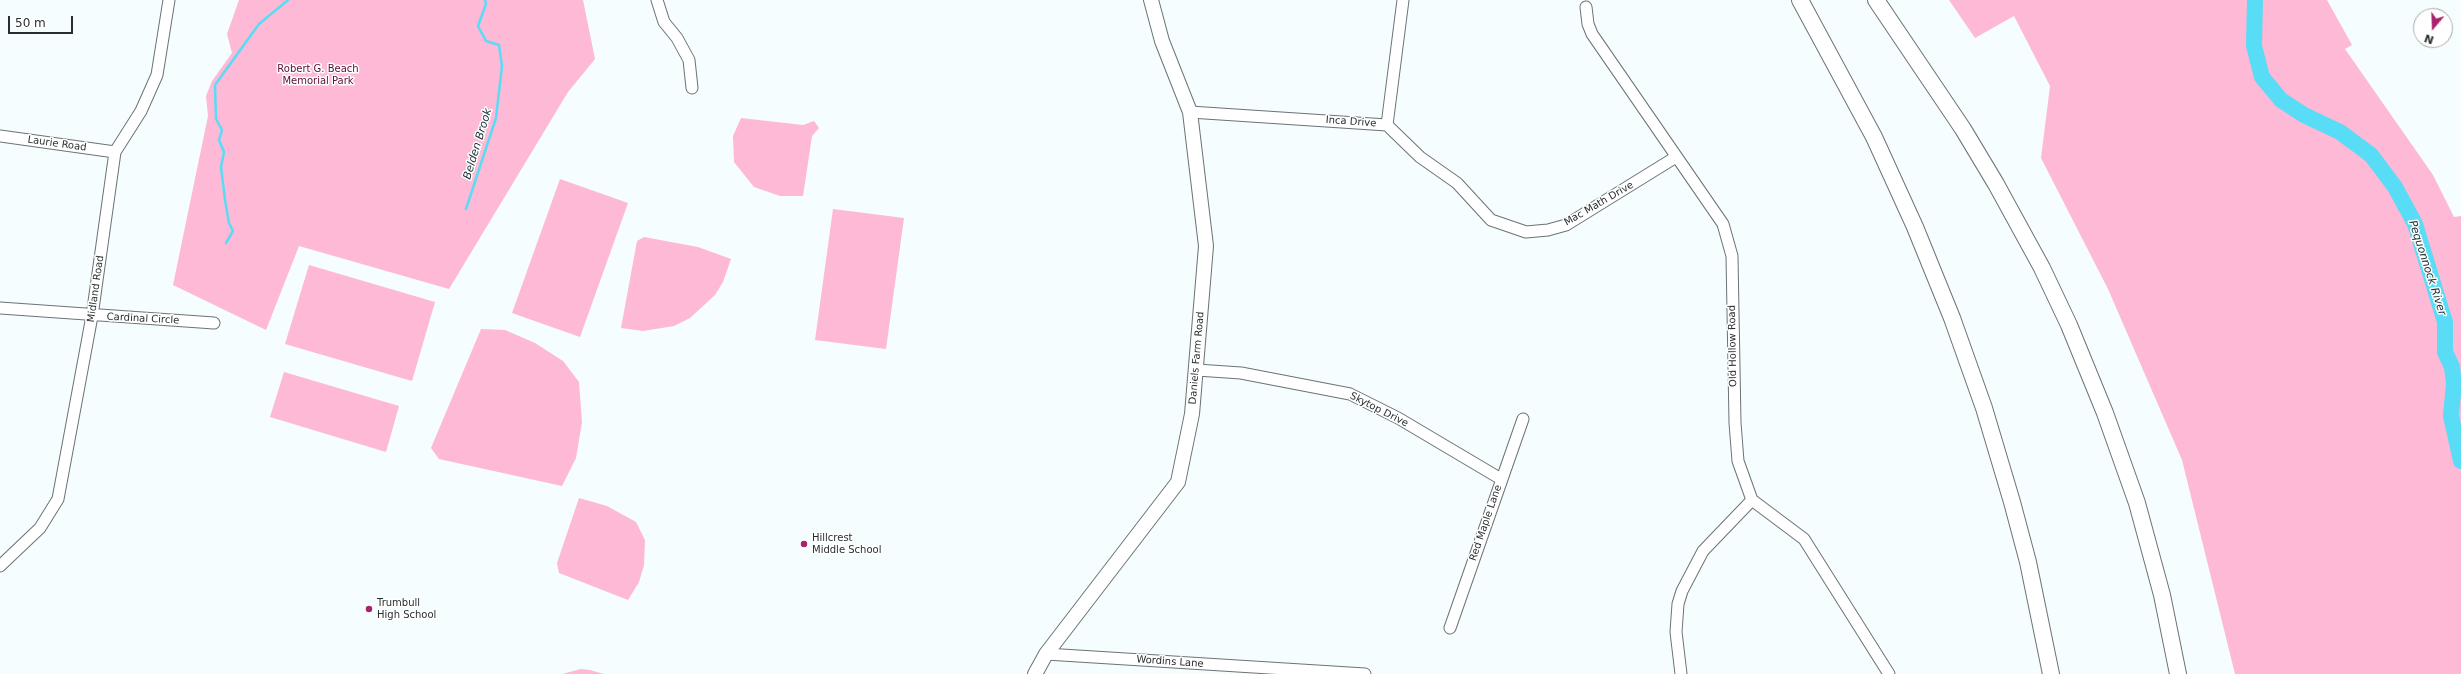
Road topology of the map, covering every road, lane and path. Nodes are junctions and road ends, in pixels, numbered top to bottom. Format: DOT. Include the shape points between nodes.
graph roads {
  1 [pos="169,0"];
  2 [pos="657,0"];
  3 [pos="1151,0"];
  4 [pos="1402,0"];
  5 [pos="1800,0"];
  6 [pos="1876,0"];
  7 [pos="1586,7"];
  8 [pos="692,88"];
  9 [pos="1190,112"];
  10 [pos="1387,125"];
  11 [pos="0,136"];
  12 [pos="115,152"];
  13 [pos="1676,157"];
  14 [pos="0,308"];
  15 [pos="92,316"];
  16 [pos="214,323"];
  17 [pos="1197,370"];
  18 [pos="1523,419"];
  19 [pos="1501,479"];
  20 [pos="1752,500"];
  21 [pos="0,566"];
  22 [pos="1450,628"];
  23 [pos="1046,654"];
  24 [pos="1035,674"];
  25 [pos="1365,674"];
  26 [pos="1681,674"];
  27 [pos="1889,674"];
  28 [pos="2051,674"];
  29 [pos="2178,674"];
  1 -- 12 [label="street, Midland Road" via="157,75 141,111"];
  2 -- 8 [label="street" via="664,22 677,38 689,60"];
  3 -- 9 [label="main road, Daniels Farm Road" via="1162,41"];
  4 -- 10 [label="street, Inca Drive"];
  5 -- 28 [label="highway" via="1880,150 1952,318 1984,408 2012,502"];
  6 -- 29 [label="highway" via="1963,129 1996,184 2033,250 2067,320 2106,413 2137,503 2160,589"];
  7 -- 13 [label="street, Old Hollow Road" via="1592,34"];
  9 -- 10 [label="street, Inca Drive"];
  9 -- 17 [label="main road, Daniels Farm Road" via="1206,246"];
  10 -- 13 [label="street, Mac Math Drive" via="1420,157 1457,184 1491,220 1526,232 1548,230 1566,224"];
  11 -- 12 [label="street, Laurie Road"];
  12 -- 15 [label="street, Midland Road"];
  13 -- 20 [label="street, Old Hollow Road" via="1723,224 1732,256 1738,461"];
  14 -- 15 [label="street, Cardinal Circle"];
  15 -- 16 [label="street, Cardinal Circle"];
  15 -- 21 [label="street, Midland Road" via="58,499 40,528"];
  17 -- 19 [label="street, Skytop Drive" via="1241,372 1350,394 1398,418"];
  17 -- 23 [label="main road, Daniels Farm Road" via="1192,414 1178,482"];
  18 -- 19 [label="street, Red Maple Lane"];
  19 -- 22 [label="street, Red Maple Lane"];
  20 -- 26 [label="street" via="1703,551 1682,592 1676,632"];
  20 -- 27 [label="street" via="1804,539"];
  23 -- 24 [label="main road, Daniels Farm Road"];
  23 -- 25 [label="street, Wordins Lane"];
}
